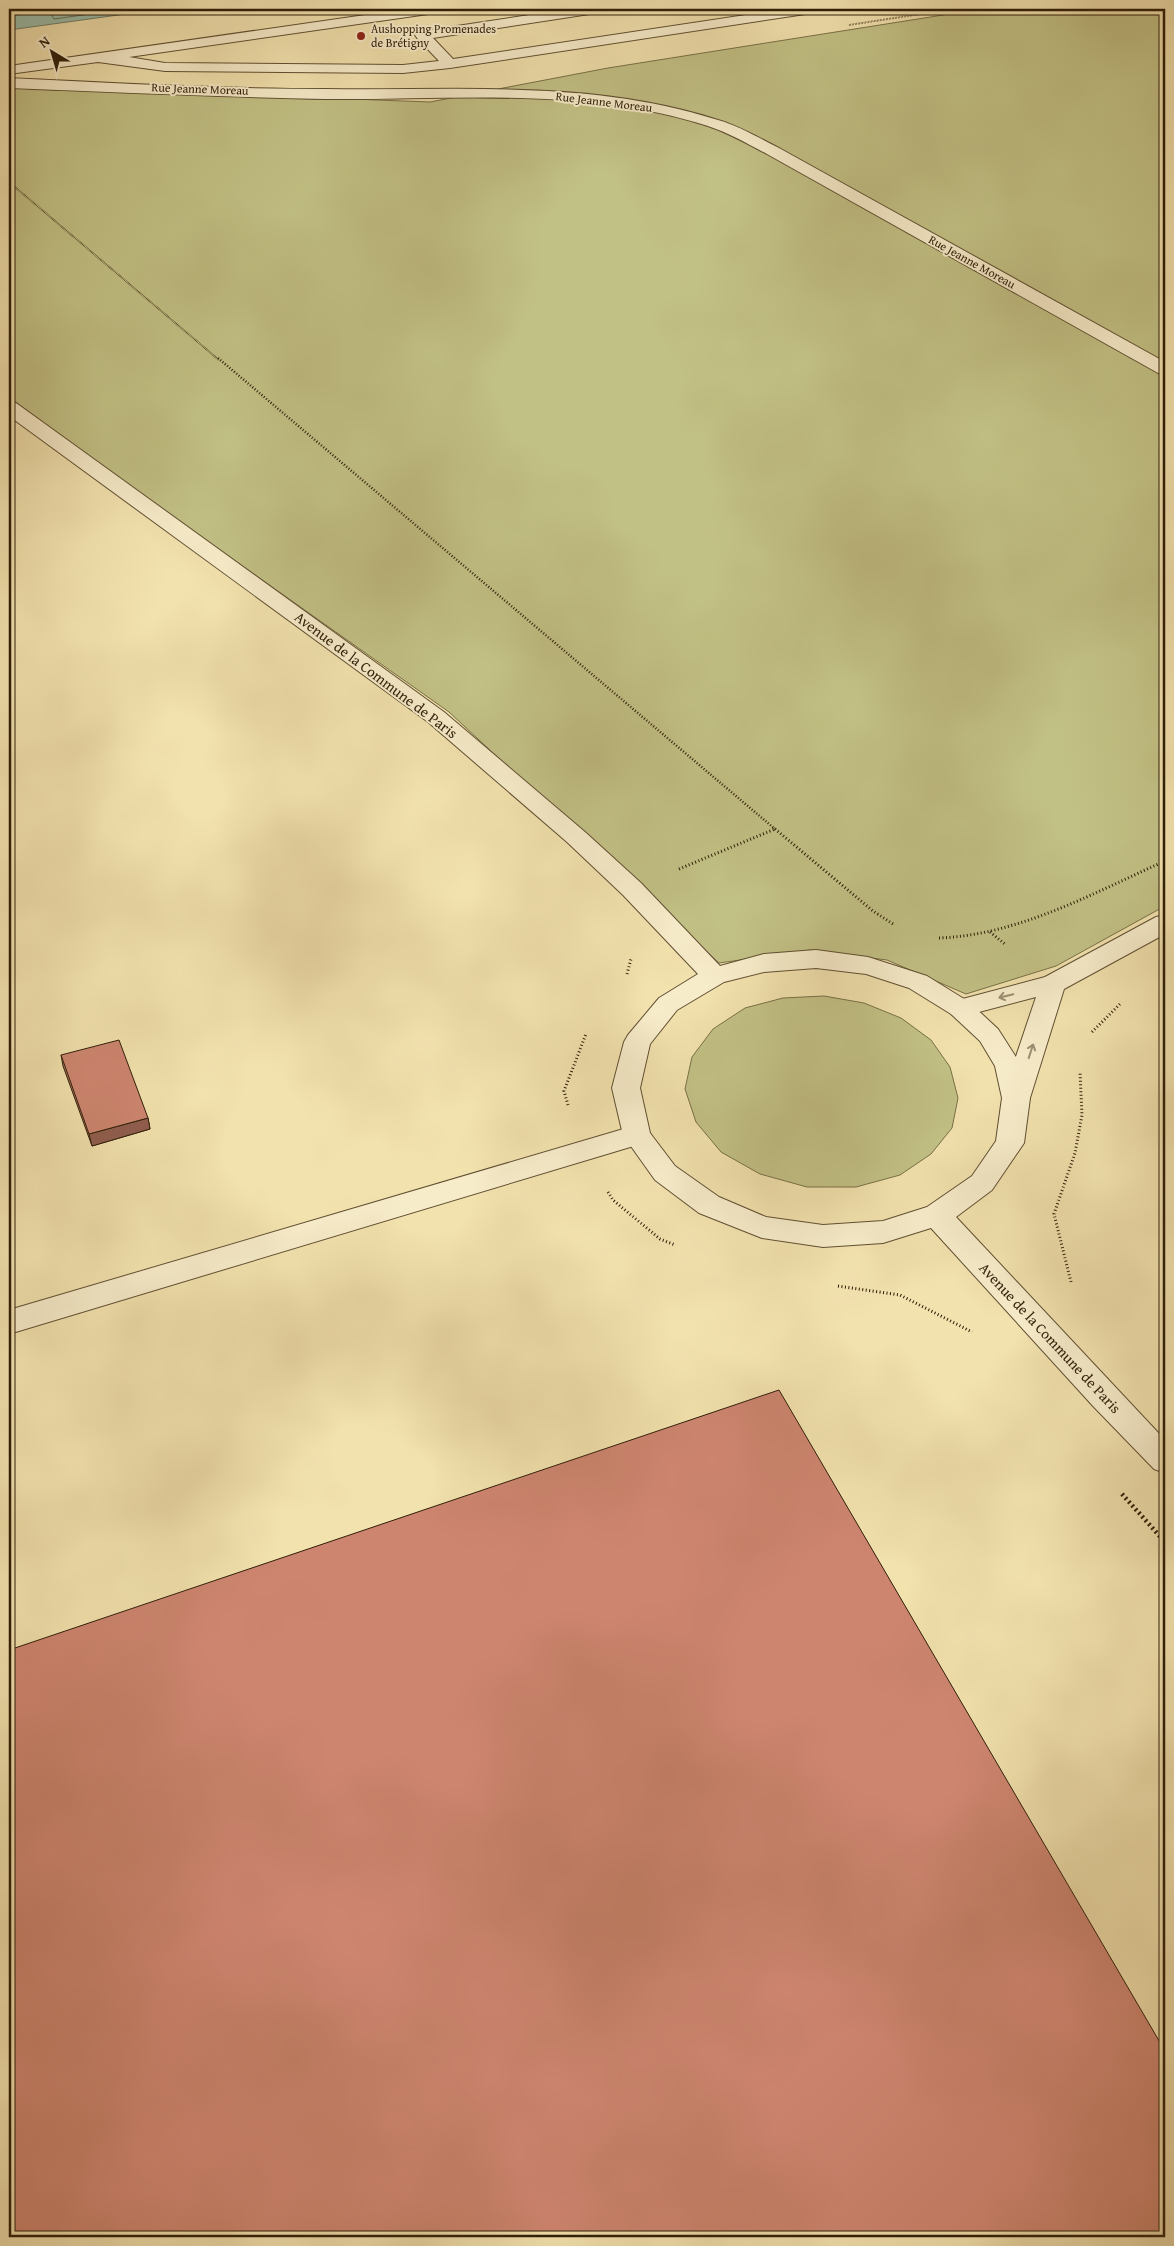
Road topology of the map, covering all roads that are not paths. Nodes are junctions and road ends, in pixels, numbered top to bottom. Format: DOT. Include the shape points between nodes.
graph roads {
  1 [pos="435,9"];
  2 [pos="596,9"];
  3 [pos="812,9"];
  4 [pos="494,24"];
  5 [pos="523,53"];
  6 [pos="97,57"];
  7 [pos="450,64"];
  8 [pos="9,70"];
  9 [pos="9,83"];
  10 [pos="1165,369"];
  11 [pos="9,408"];
  12 [pos="1165,922"];
  13 [pos="715,976"];
  14 [pos="1053,984"];
  15 [pos="960,1008"];
  16 [pos="1016,1098"];
  17 [pos="637,1135"];
  18 [pos="937,1214"];
  19 [pos="9,1322"];
  20 [pos="1165,1460"];
  1 -- 6 [label="street"];
  2 -- 4 [label="street"];
  3 -- 5 [label="street"];
  4 -- 5 [label="street"];
  4 -- 7 [label="street" via="422,35"];
  5 -- 7 [label="street"];
  6 -- 7 [label="street" via="165,67 403,69"];
  6 -- 8 [label="street"];
  9 -- 10 [label="street, Rue Jeanne Moreau" via="328,94 426,92 573,96 644,105 738,133"];
  11 -- 13 [label="street, Avenue de la Commune de Paris" via="436,717 576,837 632,889"];
  12 -- 14 [label="street"];
  13 -- 15 [label="street" via="764,963 816,959 868,966 918,982"];
  13 -- 17 [label="street" via="668,1004 637,1042 626,1088"];
  14 -- 15 [label="street, one-way"];
  16 -- 14 [label="street, one-way"];
  15 -- 16 [label="street" via="989,1034 1008,1065"];
  16 -- 18 [label="street" via="1010,1143 982,1183"];
  17 -- 18 [label="street" via="664,1173 709,1205 762,1227 823,1236 883,1232"];
  17 -- 19 [label="street"];
  18 -- 20 [label="street, Avenue de la Commune de Paris"];
}
